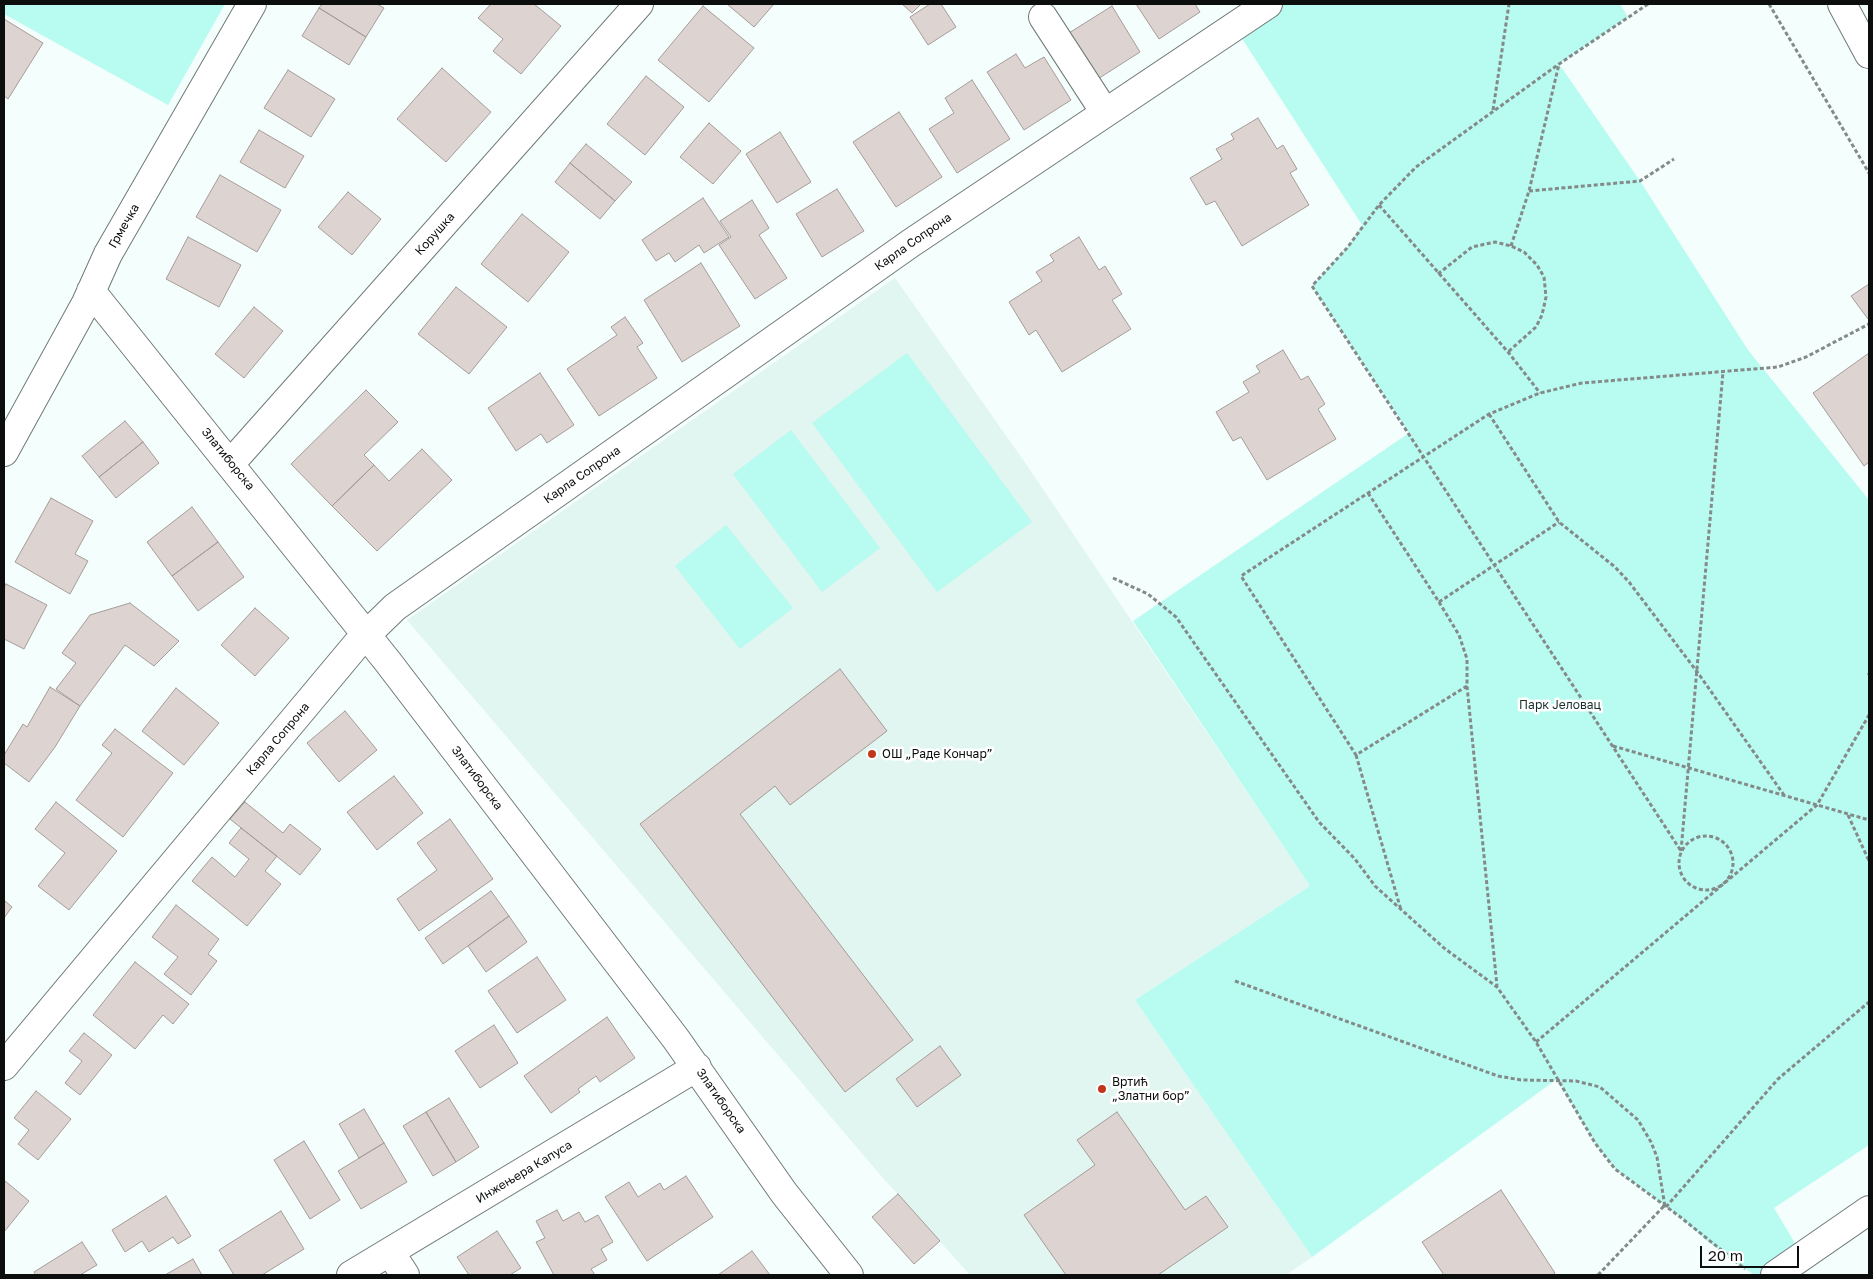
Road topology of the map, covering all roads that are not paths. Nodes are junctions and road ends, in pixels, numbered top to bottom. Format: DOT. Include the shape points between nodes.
graph roads {
  1 [pos="252,4"];
  2 [pos="639,4"];
  3 [pos="1268,4"];
  4 [pos="1842,4"];
  5 [pos="1043,17"];
  6 [pos="1869,54"];
  7 [pos="1104,112"];
  8 [pos="91,291"];
  9 [pos="4,452"];
  10 [pos="232,463"];
  11 [pos="366,634"];
  12 [pos="4,1066"];
  13 [pos="697,1067"];
  14 [pos="1869,1210"];
  15 [pos="390,1252"];
  16 [pos="351,1275"];
  17 [pos="405,1275"];
  18 [pos="849,1275"];
  19 [pos="1775,1275"];
  1 -- 8 [label="street, Грмечка" via="108,254"];
  2 -- 10 [label="street, Корушка"];
  3 -- 7 [label="street, Карла Сопрона"];
  4 -- 6 [label="street"];
  5 -- 7 [label="street"];
  7 -- 11 [label="street, Карла Сопрона" via="910,242 403,601"];
  8 -- 9 [label="street, Грмечка"];
  8 -- 10 [label="street, Златиборска"];
  10 -- 11 [label="street, Златиборска"];
  11 -- 12 [label="street, Карла Сопрона"];
  11 -- 13 [label="street, Златиборска"];
  13 -- 15 [label="street, Инжењера Капуса"];
  13 -- 18 [label="street, Златиборска" via="784,1193"];
  14 -- 19 [label="street"];
  15 -- 16 [label="street, Инжењера Капуса"];
  15 -- 17 [label="street"];
}
